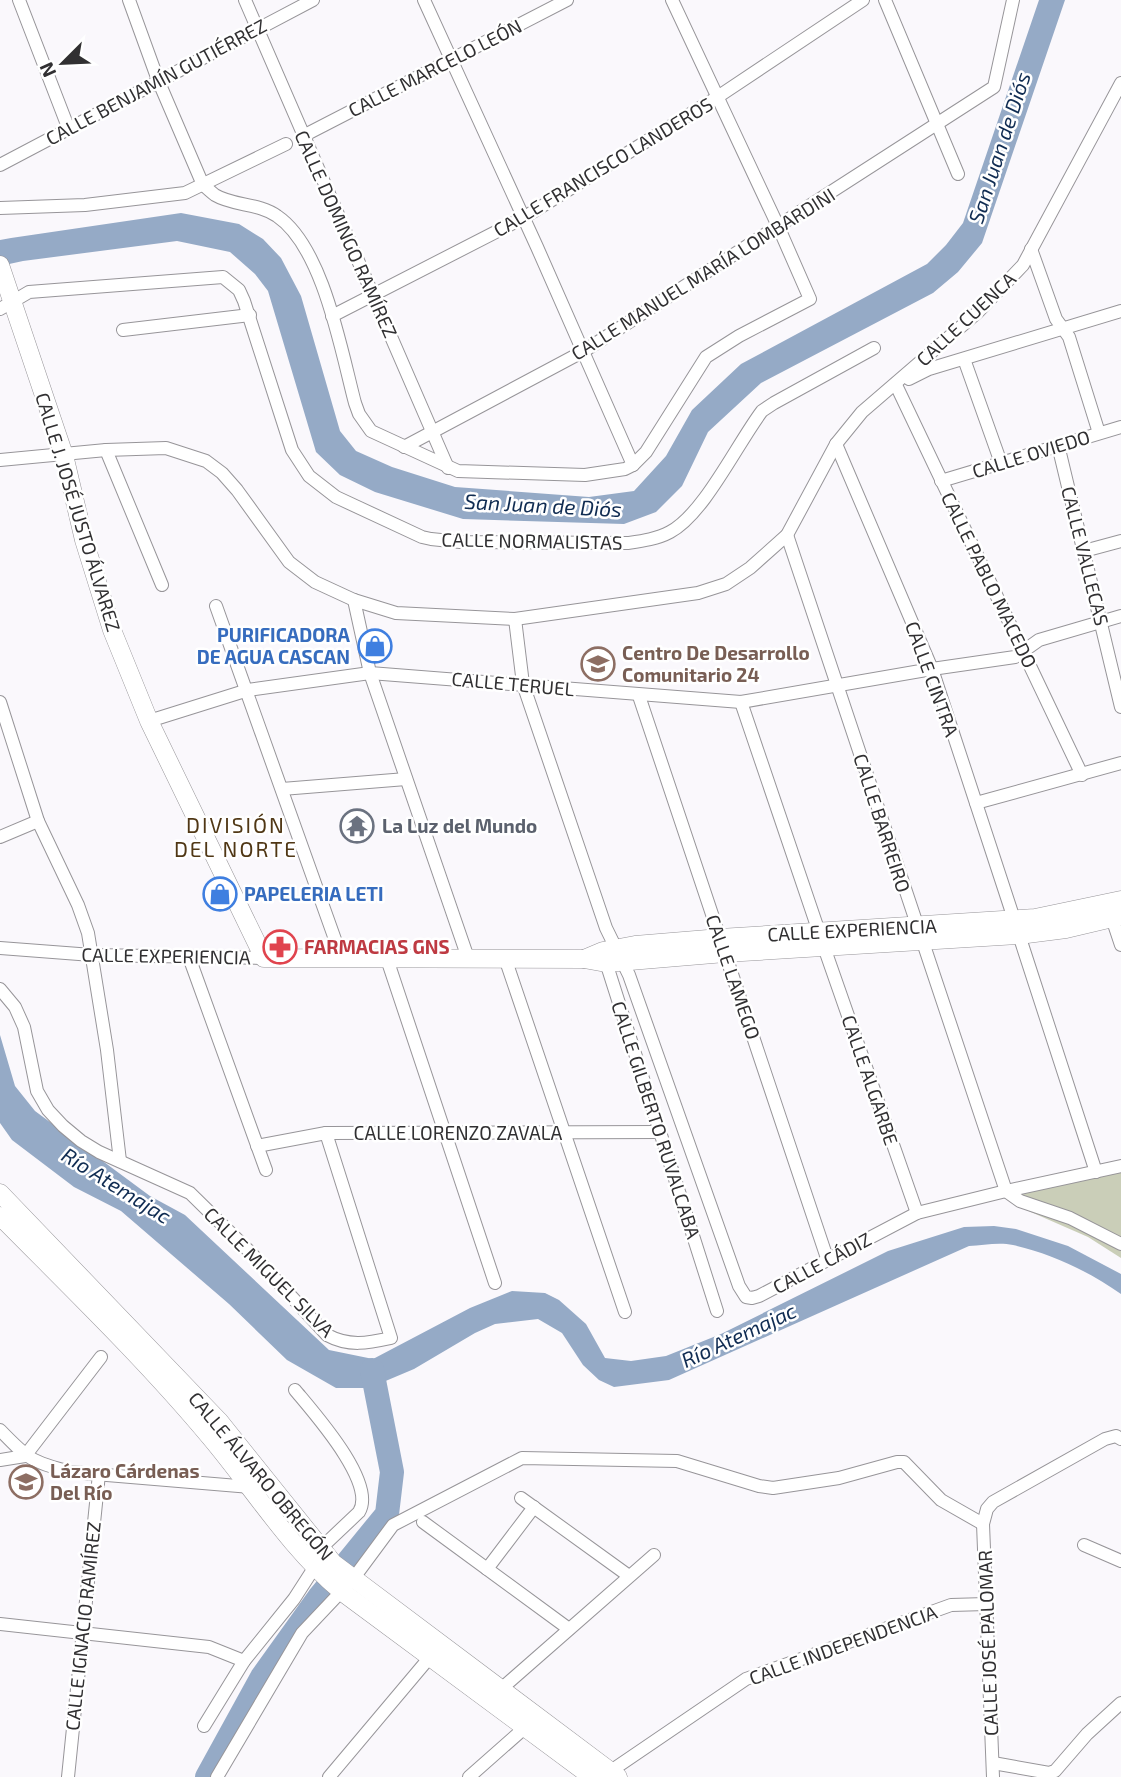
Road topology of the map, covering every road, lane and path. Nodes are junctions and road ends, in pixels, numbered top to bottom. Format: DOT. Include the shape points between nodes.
graph roads {
  1 [pos="19,0"];
  2 [pos="128,0"];
  3 [pos="245,0"];
  4 [pos="313,0"];
  5 [pos="424,0"];
  6 [pos="567,0"];
  7 [pos="671,0"];
  8 [pos="863,0"];
  9 [pos="885,0"];
  10 [pos="1013,0"];
  11 [pos="257,30"];
  12 [pos="450,60"];
  13 [pos="158,80"];
  14 [pos="1121,83"];
  15 [pos="716,98"];
  16 [pos="937,124"];
  17 [pos="68,127"];
  18 [pos="303,136"];
  19 [pos="286,144"];
  20 [pos="0,165"];
  21 [pos="958,174"];
  22 [pos="203,185"];
  23 [pos="0,208"];
  24 [pos="523,218"];
  25 [pos="778,226"];
  26 [pos="1031,249"];
  27 [pos="0,265"];
  28 [pos="373,295"];
  29 [pos="7,301"];
  30 [pos="1121,311"];
  31 [pos="250,316"];
  32 [pos="332,316"];
  33 [pos="1062,327"];
  34 [pos="123,330"];
  35 [pos="874,348"];
  36 [pos="584,351"];
  37 [pos="964,359"];
  38 [pos="896,385"];
  39 [pos="1121,427"];
  40 [pos="433,432"];
  41 [pos="1098,433"];
  42 [pos="836,444"];
  43 [pos="1058,445"];
  44 [pos="404,447"];
  45 [pos="106,450"];
  46 [pos="64,454"];
  47 [pos="0,460"];
  48 [pos="1001,463"];
  49 [pos="633,465"];
  50 [pos="448,468"];
  51 [pos="942,481"];
  52 [pos="787,535"];
  53 [pos="1121,541"];
  54 [pos="1084,551"];
  55 [pos="162,585"];
  56 [pos="354,600"];
  57 [pos="216,606"];
  58 [pos="1121,616"];
  59 [pos="515,619"];
  60 [pos="1101,622"];
  61 [pos="1024,652"];
  62 [pos="932,669"];
  63 [pos="370,673"];
  64 [pos="523,684"];
  65 [pos="836,685"];
  66 [pos="247,690"];
  67 [pos="639,696"];
  68 [pos="0,702"];
  69 [pos="741,702"];
  70 [pos="1121,707"];
  71 [pos="149,721"];
  72 [pos="1121,763"];
  73 [pos="1082,775"];
  74 [pos="407,779"];
  75 [pos="282,789"];
  76 [pos="976,803"];
  77 [pos="38,821"];
  78 [pos="0,837"];
  79 [pos="1115,909"];
  80 [pos="1016,927"];
  81 [pos="918,934"];
  82 [pos="821,939"];
  83 [pos="722,945"];
  84 [pos="1121,945"];
  85 [pos="0,948"];
  86 [pos="92,955"];
  87 [pos="612,956"];
  88 [pos="190,957"];
  89 [pos="264,958"];
  90 [pos="468,958"];
  91 [pos="505,958"];
  92 [pos="342,959"];
  93 [pos="387,959"];
  94 [pos="0,989"];
  95 [pos="445,1132"];
  96 [pos="660,1132"];
  97 [pos="326,1133"];
  98 [pos="564,1133"];
  99 [pos="257,1146"];
  100 [pos="120,1161"];
  101 [pos="1121,1166"];
  102 [pos="266,1170"];
  103 [pos="1096,1172"];
  104 [pos="1006,1191"];
  105 [pos="0,1193"];
  106 [pos="917,1213"];
  107 [pos="0,1216"];
  108 [pos="1121,1244"];
  109 [pos="827,1258"];
  110 [pos="495,1283"];
  111 [pos="717,1311"];
  112 [pos="625,1312"];
  113 [pos="101,1357"];
  114 [pos="295,1390"];
  115 [pos="0,1430"];
  116 [pos="1119,1438"];
  117 [pos="25,1456"];
  118 [pos="0,1460"];
  119 [pos="99,1474"];
  120 [pos="250,1488"];
  121 [pos="275,1489"];
  122 [pos="521,1498"];
  123 [pos="534,1507"];
  124 [pos="423,1522"];
  125 [pos="983,1524"];
  126 [pos="1084,1545"];
  127 [pos="654,1555"];
  128 [pos="1121,1561"];
  129 [pos="321,1562"];
  130 [pos="487,1569"];
  131 [pos="629,1576"];
  132 [pos="345,1583"];
  133 [pos="986,1604"];
  134 [pos="0,1624"];
  135 [pos="569,1629"];
  136 [pos="83,1633"];
  137 [pos="430,1657"];
  138 [pos="244,1661"];
  139 [pos="501,1689"];
  140 [pos="1121,1703"];
  141 [pos="531,1722"];
  142 [pos="204,1726"];
  143 [pos="993,1763"];
  144 [pos="610,1775"];
  145 [pos="472,1776"];
  146 [pos="68,1777"];
  147 [pos="217,1777"];
  148 [pos="329,1777"];
  149 [pos="592,1777"];
  150 [pos="993,1777"];
  1 -- 17 [label="street"];
  2 -- 13 [label="street"];
  3 -- 11 [label="street, CALLE DOMINGO RAMÍREZ"];
  4 -- 11 [label="street, CALLE BENJAMÍN GUTIÉRREZ"];
  5 -- 12 [label="street"];
  6 -- 12 [label="street, CALLE MARCELO LEÓN"];
  7 -- 15 [label="street"];
  8 -- 15 [label="street, CALLE FRANCISCO LANDEROS"];
  9 -- 16 [label="street"];
  10 -- 16 [label="street, CALLE MANUEL MARÍA LOMBARDINI" via="994,87"];
  11 -- 13 [label="street, CALLE BENJAMÍN GUTIÉRREZ"];
  11 -- 18 [label="street, CALLE DOMINGO RAMÍREZ"];
  12 -- 18 [label="street, CALLE MARCELO LEÓN"];
  12 -- 24 [label="street"];
  13 -- 17 [label="street, CALLE BENJAMÍN GUTIÉRREZ"];
  13 -- 22 [label="street"];
  14 -- 26 [label="street, CALLE CUENCA"];
  15 -- 24 [label="street, CALLE FRANCISCO LANDEROS"];
  15 -- 25 [label="street"];
  16 -- 21 [label="street"];
  16 -- 25 [label="street, CALLE MANUEL MARÍA LOMBARDINI"];
  17 -- 20 [label="street, CALLE BENJAMÍN GUTIÉRREZ"];
  18 -- 28 [label="street, CALLE DOMINGO RAMÍREZ"];
  19 -- 22 [label="street"];
  22 -- 23 [label="street" via="185,194 91,205"];
  22 -- 32 [label="street" via="217,196 267,211 283,221 302,244 327,292"];
  24 -- 28 [label="street, CALLE FRANCISCO LANDEROS"];
  24 -- 36 [label="street"];
  25 -- 36 [label="street, CALLE MANUEL MARÍA LOMBARDINI"];
  25 -- 49 [label="street" via="810,299 706,357"];
  26 -- 33 [label="street"];
  26 -- 38 [label="street, CALLE CUENCA" via="1002,289"];
  27 -- 29 [label="street, CALLE J. JOSÉ JUSTO ÁLVAREZ"];
  28 -- 32 [label="street, CALLE FRANCISCO LANDEROS"];
  28 -- 40 [label="street, CALLE DOMINGO RAMÍREZ"];
  29 -- 31 [label="street, CALLE NORMALISTAS" via="29,292 223,277 239,290"];
  29 -- 46 [label="street, CALLE J. JOSÉ JUSTO ÁLVAREZ"];
  30 -- 33 [label="street"];
  31 -- 34 [label="street"];
  31 -- 35 [label="street, CALLE NORMALISTAS" via="286,434 309,476 336,498 422,537 460,542 628,543 670,532 699,507 762,411"];
  32 -- 44 [label="street" via="359,414 371,431"];
  33 -- 37 [label="street"];
  33 -- 41 [label="street"];
  36 -- 40 [label="street, CALLE MANUEL MARÍA LOMBARDINI"];
  36 -- 49 [label="street"];
  37 -- 38 [label="street"];
  37 -- 48 [label="street"];
  38 -- 42 [label="street, CALLE CUENCA" via="862,412"];
  38 -- 51 [label="street, CALLE PABLO MACEDO"];
  39 -- 41 [label="street, CALLE OVIEDO"];
  40 -- 44 [label="street, CALLE MANUEL MARÍA LOMBARDINI"];
  40 -- 50 [label="street, CALLE DOMINGO RAMÍREZ"];
  41 -- 43 [label="street, CALLE OVIEDO"];
  42 -- 52 [label="street, CALLE CUENCA"];
  42 -- 62 [label="street, CALLE CINTRA"];
  43 -- 48 [label="street, CALLE OVIEDO"];
  43 -- 54 [label="street, CALLE VALLECAS"];
  44 -- 50 [label="street"];
  45 -- 46 [label="street"];
  45 -- 55 [label="street"];
  45 -- 56 [label="street" via="166,448 206,461 237,490 289,562 316,582"];
  46 -- 47 [label="street"];
  46 -- 71 [label="street, CALLE J. JOSÉ JUSTO ÁLVAREZ" via="83,540 112,630"];
  48 -- 51 [label="street, CALLE OVIEDO"];
  49 -- 50 [label="street" via="585,475"];
  51 -- 61 [label="street, CALLE PABLO MACEDO"];
  52 -- 59 [label="street" via="726,584 698,593"];
  52 -- 65 [label="street, CALLE BARREIRO"];
  53 -- 54 [label="street"];
  54 -- 60 [label="street, CALLE VALLECAS"];
  56 -- 59 [label="street" via="396,613"];
  56 -- 63 [label="street"];
  57 -- 66 [label="street"];
  58 -- 60 [label="street, CALLE TERUEL"];
  59 -- 64 [label="street, CALLE GILBERTO RUVALCABA"];
  60 -- 61 [label="street, CALLE TERUEL" via="1039,640"];
  60 -- 70 [label="street, CALLE VALLECAS"];
  61 -- 62 [label="street, CALLE TERUEL" via="1007,659"];
  61 -- 73 [label="street, CALLE PABLO MACEDO"];
  62 -- 65 [label="street, CALLE TERUEL"];
  62 -- 76 [label="street, CALLE CINTRA"];
  63 -- 64 [label="street, CALLE TERUEL"];
  63 -- 66 [label="street, CALLE TERUEL"];
  63 -- 74 [label="street"];
  64 -- 67 [label="street, CALLE TERUEL"];
  64 -- 87 [label="street, CALLE GILBERTO RUVALCABA"];
  65 -- 69 [label="street, CALLE TERUEL"];
  65 -- 81 [label="street, CALLE BARREIRO"];
  66 -- 71 [label="street, CALLE TERUEL"];
  66 -- 75 [label="street"];
  67 -- 69 [label="street, CALLE TERUEL"];
  67 -- 83 [label="street, CALLE LAMEGO"];
  68 -- 77 [label="street"];
  69 -- 82 [label="street, CALLE ALGARBE"];
  71 -- 89 [label="street, CALLE J. JOSÉ JUSTO ÁLVAREZ"];
  72 -- 73 [label="street"];
  73 -- 76 [label="street"];
  74 -- 75 [label="street"];
  74 -- 90 [label="street"];
  75 -- 92 [label="street"];
  76 -- 80 [label="street, CALLE CINTRA"];
  77 -- 78 [label="street"];
  77 -- 86 [label="street" via="78,905"];
  79 -- 80 [label="street, CALLE EXPERIENCIA" via="1066,929"];
  79 -- 84 [label="street"];
  80 -- 81 [label="street, CALLE EXPERIENCIA"];
  80 -- 103 [label="street, CALLE CINTRA"];
  81 -- 82 [label="street, CALLE EXPERIENCIA"];
  81 -- 104 [label="street, CALLE BARREIRO"];
  82 -- 83 [label="street, CALLE EXPERIENCIA"];
  82 -- 106 [label="street, CALLE ALGARBE"];
  83 -- 87 [label="street, CALLE EXPERIENCIA"];
  83 -- 109 [label="street, CALLE LAMEGO"];
  85 -- 86 [label="street, CALLE EXPERIENCIA"];
  86 -- 88 [label="street, CALLE EXPERIENCIA"];
  86 -- 100 [label="street"];
  87 -- 91 [label="street, CALLE EXPERIENCIA"];
  87 -- 96 [label="street, CALLE GILBERTO RUVALCABA"];
  87 -- 109 [label="street, CALLE CÁDIZ" via="742,1292 746,1297 759,1296"];
  88 -- 89 [label="street, CALLE EXPERIENCIA"];
  88 -- 99 [label="street"];
  89 -- 92 [label="street, CALLE EXPERIENCIA"];
  90 -- 91 [label="street, CALLE EXPERIENCIA"];
  90 -- 93 [label="street, CALLE EXPERIENCIA"];
  91 -- 98 [label="street"];
  92 -- 93 [label="street, CALLE EXPERIENCIA"];
  93 -- 95 [label="street"];
  94 -- 100 [label="street, CALLE MIGUEL SILVA" via="24,1027 37,1091 48,1110 81,1141"];
  95 -- 97 [label="street, CALLE LORENZO ZAVALA"];
  95 -- 98 [label="street, CALLE LORENZO ZAVALA"];
  95 -- 110 [label="street"];
  96 -- 98 [label="street, CALLE LORENZO ZAVALA"];
  96 -- 111 [label="street, CALLE GILBERTO RUVALCABA"];
  97 -- 99 [label="street, CALLE LORENZO ZAVALA"];
  97 -- 100 [label="street, CALLE MIGUEL SILVA" via="391,1338 353,1344 327,1335 190,1193"];
  98 -- 112 [label="street"];
  99 -- 102 [label="street"];
  101 -- 103 [label="street, CALLE CÁDIZ"];
  103 -- 104 [label="street, CALLE CÁDIZ"];
  104 -- 106 [label="street, CALLE CÁDIZ"];
  104 -- 108 [label="street"];
  105 -- 121 [label="street, CALLE ÁLVARO OBREGÓN" via="219,1421"];
  106 -- 109 [label="street, CALLE CÁDIZ"];
  107 -- 120 [label="street, CALLE ÁLVARO OBREGÓN" via="131,1350 209,1435"];
  113 -- 117 [label="street"];
  114 -- 129 [label="street" via="329,1431 363,1493 363,1506"];
  115 -- 117 [label="street"];
  116 -- 125 [label="street, CALLE JOSÉ PALOMAR" via="1105,1439 993,1502"];
  117 -- 118 [label="street"];
  117 -- 119 [label="street" via="40,1465"];
  119 -- 120 [label="street"];
  119 -- 136 [label="street, CALLE IGNACIO RAMÍREZ"];
  120 -- 121 [label="street"];
  120 -- 129 [label="street, CALLE ÁLVARO OBREGÓN"];
  121 -- 129 [label="street, CALLE ÁLVARO OBREGÓN"];
  122 -- 123 [label="street"];
  123 -- 130 [label="street"];
  123 -- 131 [label="street"];
  124 -- 130 [label="street"];
  125 -- 132 [label="street" via="941,1500 904,1462 773,1488 677,1461 522,1458 393,1525"];
  125 -- 133 [label="street, CALLE JOSÉ PALOMAR"];
  126 -- 128 [label="street"];
  127 -- 131 [label="street"];
  129 -- 132 [label="street, CALLE ÁLVARO OBREGÓN"];
  129 -- 138 [label="street"];
  130 -- 135 [label="street"];
  131 -- 135 [label="street"];
  132 -- 137 [label="street, CALLE ÁLVARO OBREGÓN"];
  132 -- 139 [label="street, CALLE ÁLVARO OBREGÓN"];
  132 -- 147 [label="street" via="302,1633"];
  133 -- 143 [label="street, CALLE JOSÉ PALOMAR"];
  133 -- 144 [label="street, CALLE INDEPENDENCIA" via="951,1605 746,1679"];
  134 -- 136 [label="street"];
  135 -- 139 [label="street"];
  136 -- 138 [label="street" via="209,1647"];
  136 -- 146 [label="street, CALLE IGNACIO RAMÍREZ"];
  137 -- 141 [label="street, CALLE ÁLVARO OBREGÓN"];
  137 -- 148 [label="street"];
  138 -- 142 [label="street"];
  139 -- 141 [label="street, CALLE ÁLVARO OBREGÓN"];
  140 -- 143 [label="street" via="1055,1771"];
  141 -- 144 [label="street, CALLE ÁLVARO OBREGÓN"];
  141 -- 145 [label="street"];
  141 -- 149 [label="street, CALLE ÁLVARO OBREGÓN"];
  143 -- 150 [label="street, CALLE JOSÉ PALOMAR"];
}
